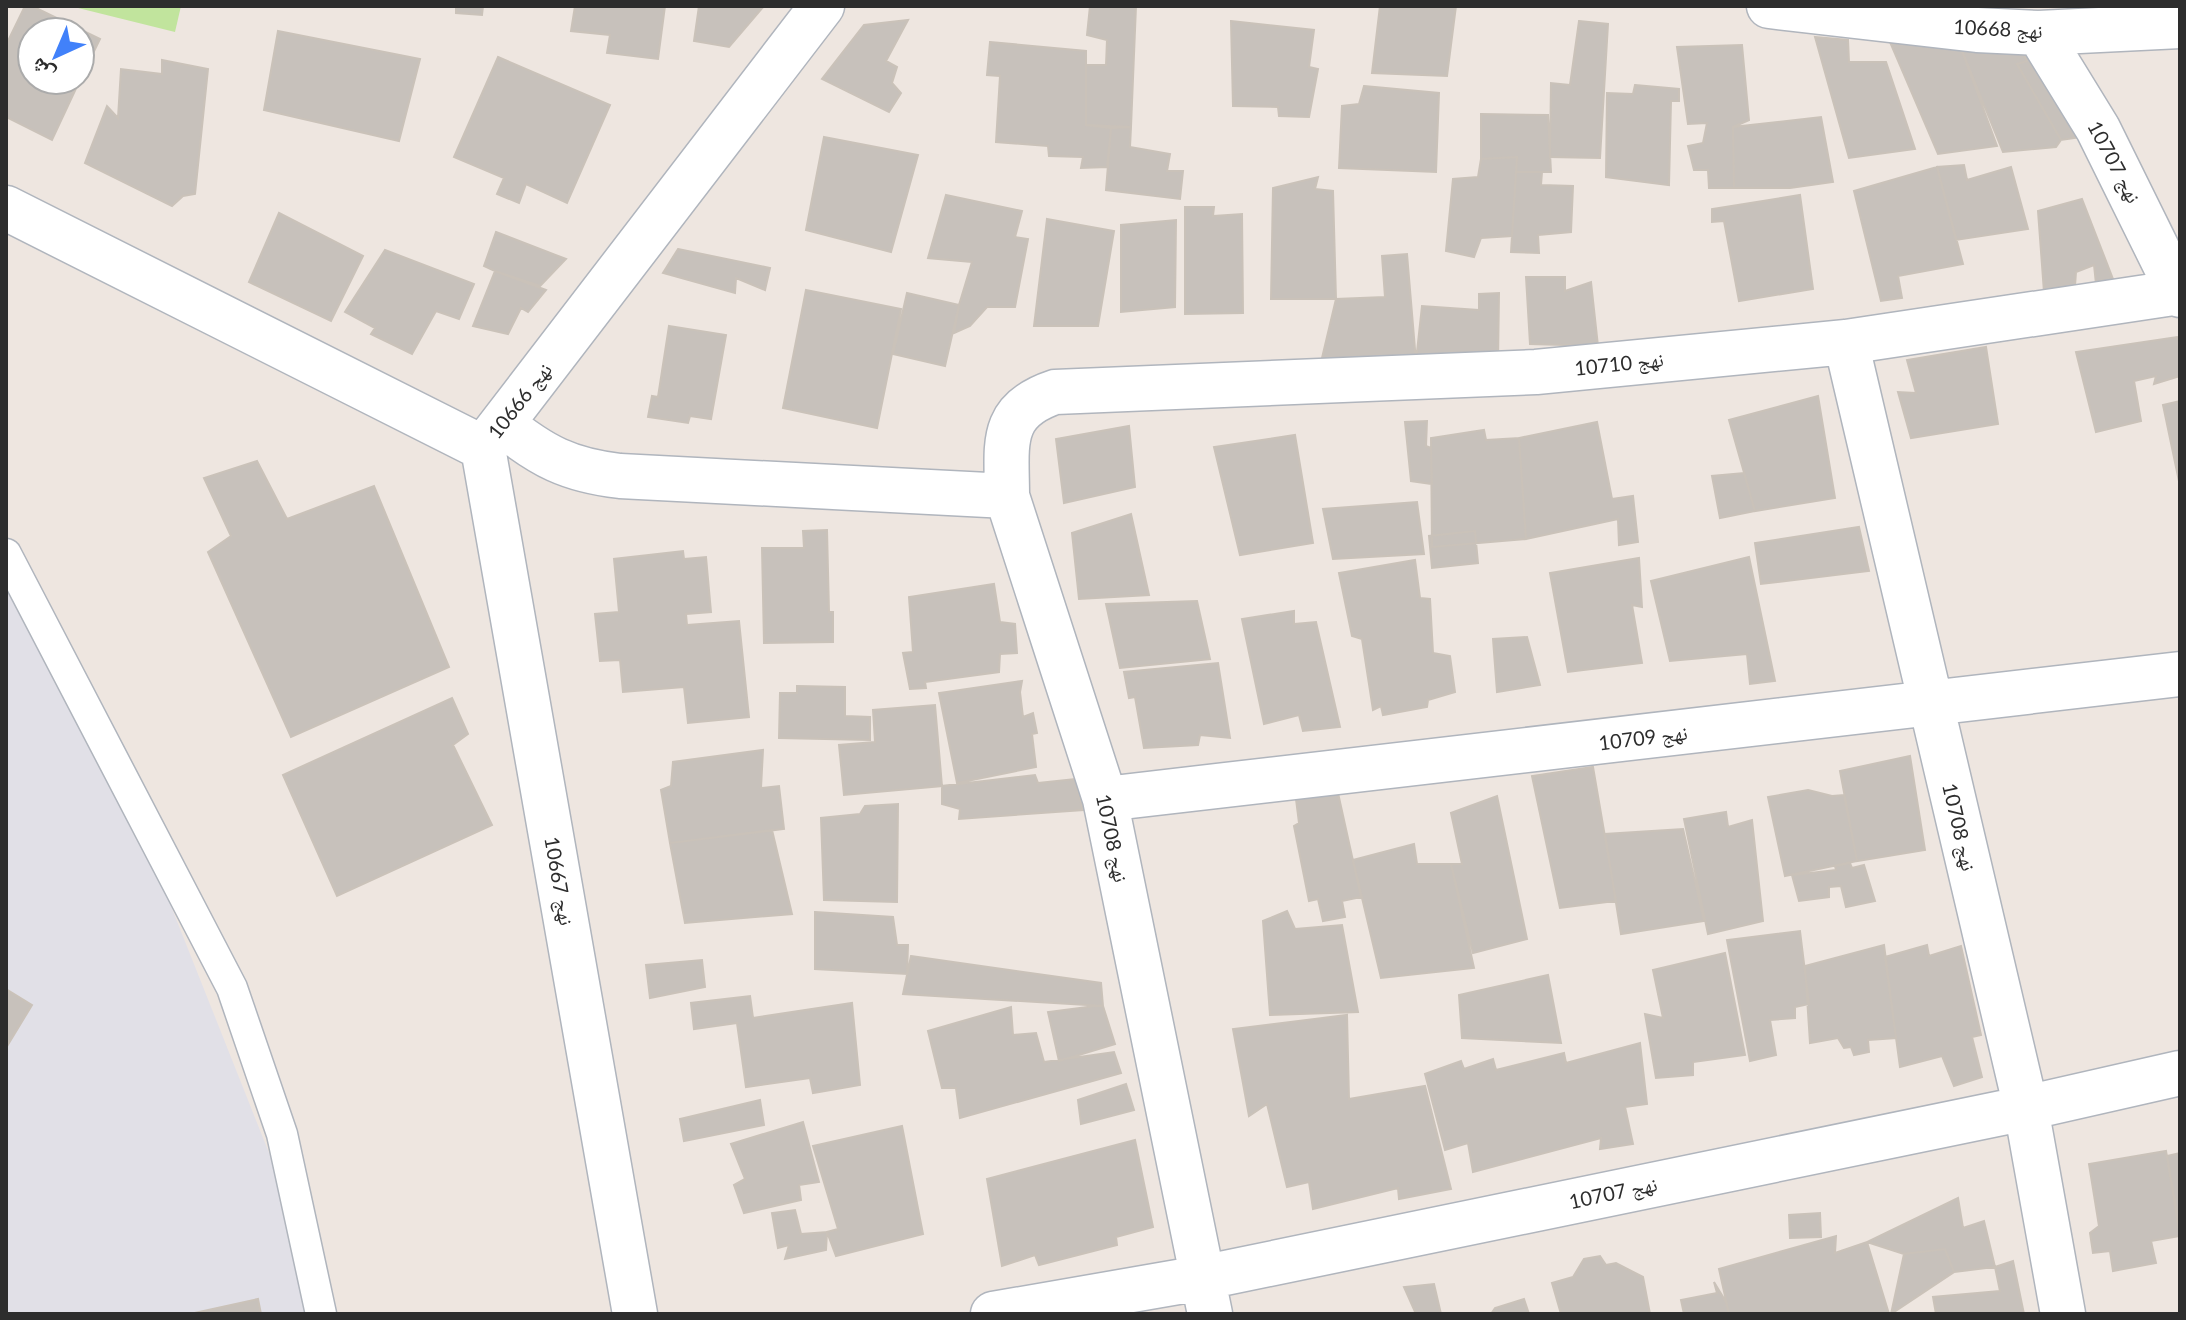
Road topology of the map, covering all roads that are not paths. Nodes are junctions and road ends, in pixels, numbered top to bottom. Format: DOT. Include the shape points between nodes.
graph roads {
  1 [pos="822,6"];
  2 [pos="1769,6"];
  3 [pos="1978,18"];
  4 [pos="2180,26"];
  5 [pos="2039,33"];
  6 [pos="6,208"];
  7 [pos="2180,293"];
  8 [pos="1846,342"];
  9 [pos="1055,392"];
  10 [pos="493,436"];
  11 [pos="1007,496"];
  12 [pos="6,554"];
  13 [pos="2180,674"];
  14 [pos="1931,704"];
  15 [pos="1105,799"];
  16 [pos="2180,1073"];
  17 [pos="2026,1108"];
  18 [pos="1205,1296"];
  19 [pos="321,1314"];
  20 [pos="635,1314"];
  21 [pos="993,1314"];
  22 [pos="2063,1314"];
  1 -- 10 [label="street, نهج 10666"];
  2 -- 3 [label="street, نهج 10668"];
  3 -- 5 [label="street, نهج 10668"];
  4 -- 5 [label="street, نهج 10668"];
  5 -- 7 [label="street, نهج 10707" via="2098,129"];
  6 -- 10 [label="street, نهج 10666"];
  7 -- 8 [label="street, نهج 10710"];
  8 -- 9 [label="street, نهج 10710" via="1536,372"];
  8 -- 14 [label="street, نهج 10708"];
  9 -- 11 [label="street, نهج 10708" via="1032,400 1018,413 1010,431"];
  10 -- 11 [label="street" via="586,472 620,476"];
  10 -- 20 [label="street, نهج 10667"];
  11 -- 15 [label="street, نهج 10708"];
  12 -- 19 [label="lane" via="232,988 282,1134"];
  13 -- 14 [label="street, نهج 10709"];
  14 -- 15 [label="street, نهج 10709"];
  14 -- 17 [label="street, نهج 10708"];
  15 -- 18 [label="street, نهج 10708"];
  16 -- 17 [label="street, نهج 10707"];
  17 -- 18 [label="street, نهج 10707"];
  17 -- 22 [label="street, نهج 10708"];
  18 -- 21 [label="street, نهج 10707"];
}
